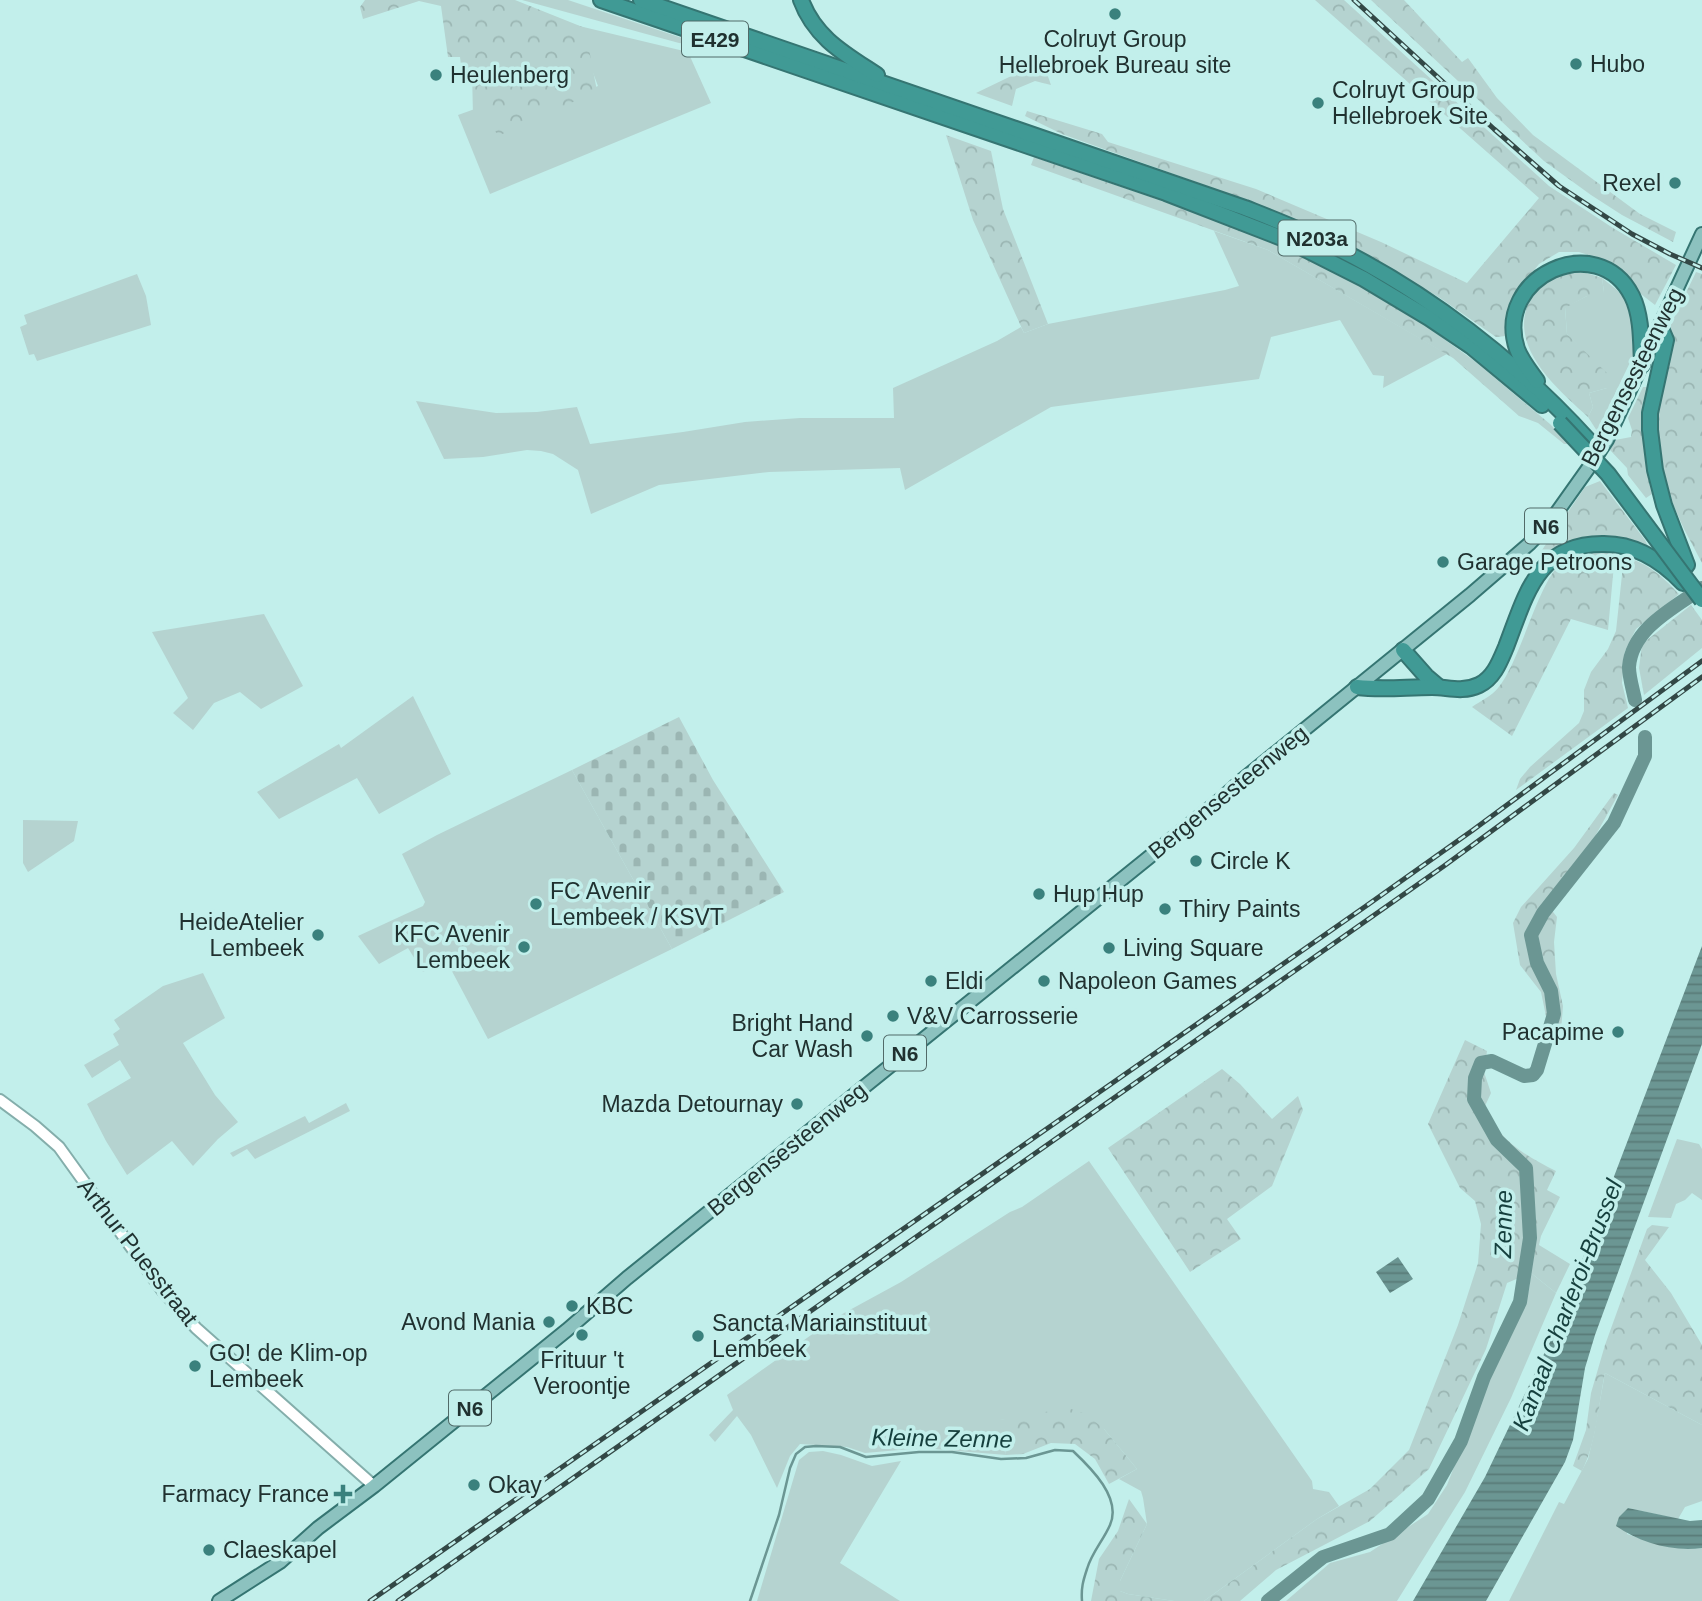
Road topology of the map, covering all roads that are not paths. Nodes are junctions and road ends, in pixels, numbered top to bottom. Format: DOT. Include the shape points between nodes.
graph roads {
  1 [pos="601,0"];
  2 [pos="641,0"];
  3 [pos="801,0"];
  4 [pos="831,72"];
  5 [pos="898,89"];
  6 [pos="1702,234"];
  7 [pos="1661,326"];
  8 [pos="1642,365"];
  9 [pos="1547,397"];
  10 [pos="1564,420"];
  11 [pos="1687,565"];
  12 [pos="1702,586"];
  13 [pos="1702,602"];
  14 [pos="1403,650"];
  15 [pos="1357,687"];
  16 [pos="1440,687"];
  17 [pos="0,1100"];
  18 [pos="374,1486"];
  19 [pos="219,1601"];
  1 -- 4 [label="highway, E429"];
  2 -- 4 [label="highway, E429"];
  3 -- 5 [label="highway" via="816,26 841,52"];
  4 -- 5 [label="highway, N203a"];
  4 -- 10 [label="highway, N203a" via="1166,193 1325,258 1443,327"];
  5 -- 9 [label="highway, N203a" via="1245,208 1330,244 1449,316"];
  6 -- 7 [label="main road, Bergensesteenweg / N6"];
  7 -- 8 [label="main road, Bergensesteenweg / N6"];
  7 -- 11 [label="highway" via="1666,340 1650,430 1664,505"];
  8 -- 9 [label="highway" via="1638,315 1625,285 1600,268 1563,265 1537,278 1514,316 1518,350"];
  8 -- 14 [label="main road, Bergensesteenweg / N6" via="1607,440 1550,522 1506,566"];
  9 -- 10 [label="highway, N203a"];
  10 -- 11 [label="highway, N203a" via="1613,468"];
  10 -- 13 [label="highway, N203a, bridge"];
  11 -- 12 [label="highway, N203a"];
  13 -- 16 [label="highway, bridge" via="1672,572 1629,547 1573,547 1541,570 1494,672 1479,685 1463,690"];
  14 -- 15 [label="main road, Bergensesteenweg / N6"];
  14 -- 16 [label="highway"];
  15 -- 16 [label="highway"];
  15 -- 18 [label="main road, Bergensesteenweg / N6"];
  17 -- 18 [label="street, Arthur Puesstraat" via="59,1147 162,1290 196,1328"];
  18 -- 19 [label="main road, Bergensesteenweg / N6" via="280,1562"];
}
